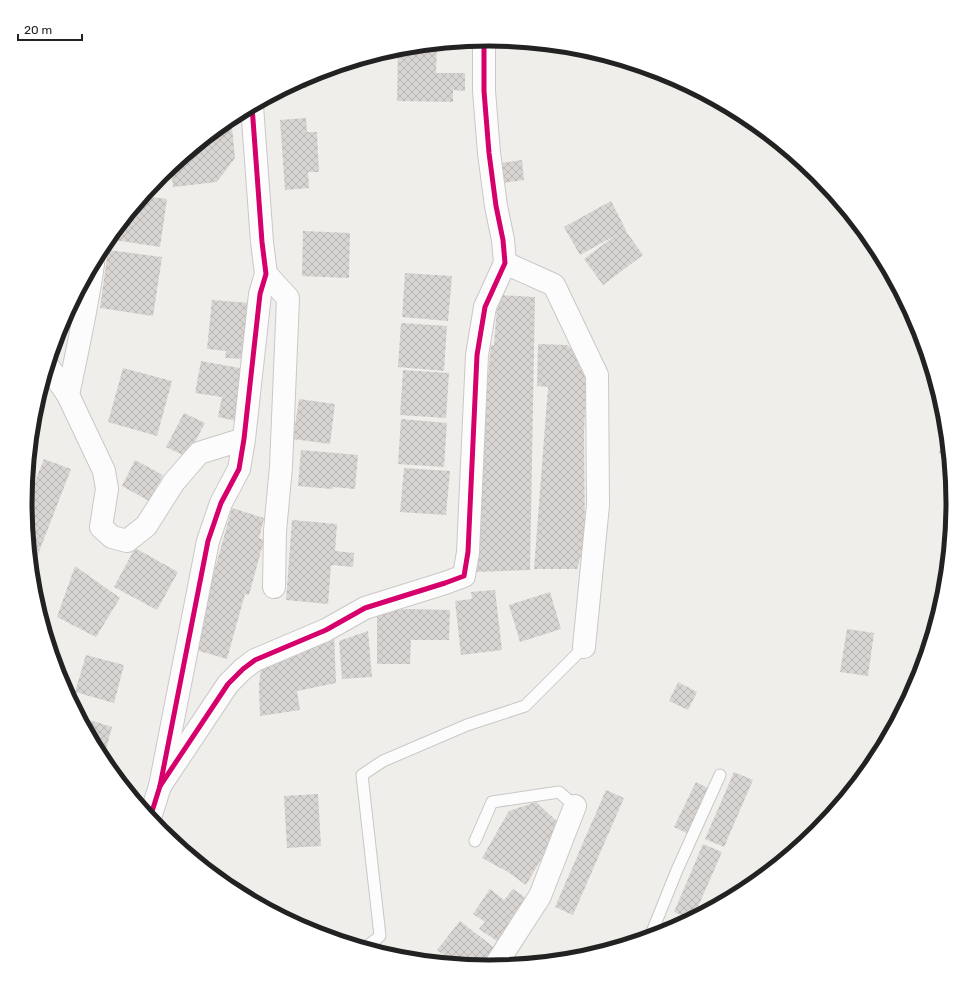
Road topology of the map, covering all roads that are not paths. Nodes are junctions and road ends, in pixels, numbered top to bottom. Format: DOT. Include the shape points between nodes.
graph roads {
  1 [pos="484,46"];
  2 [pos="252,112"];
  3 [pos="505,263"];
  4 [pos="266,274"];
  5 [pos="92,277"];
  6 [pos="52,371"];
  7 [pos="68,395"];
  8 [pos="244,439"];
  9 [pos="274,587"];
  10 [pos="584,647"];
  11 [pos="720,775"];
  12 [pos="160,786"];
  13 [pos="575,806"];
  14 [pos="152,812"];
  15 [pos="476,841"];
  16 [pos="653,930"];
  17 [pos="369,944"];
  18 [pos="499,960"];
  1 -- 3 [label="street" via="488,153"];
  2 -- 4 [label="street"];
  3 -- 10 [label="street" via="554,285 598,374 598,505"];
  3 -- 12 [label="street" via="485,307 477,355 468,552 464,576 365,608 326,630 255,660 228,684"];
  4 -- 8 [label="street" via="260,294"];
  4 -- 9 [label="street" via="288,298"];
  5 -- 7 [label="street"];
  6 -- 7 [label="street"];
  7 -- 8 [label="street" via="104,471 107,489 101,527 112,537 127,541 146,526 174,482 199,453"];
  8 -- 12 [label="street" via="239,469 221,503 208,541"];
  10 -- 17 [label="lane" via="526,706 460,728 383,761 362,775 380,936"];
  11 -- 16 [label="lane" via="676,870"];
  12 -- 14 [label="street"];
  13 -- 15 [label="lane" via="559,792 492,802"];
  13 -- 18 [label="street" via="540,896"];
}
